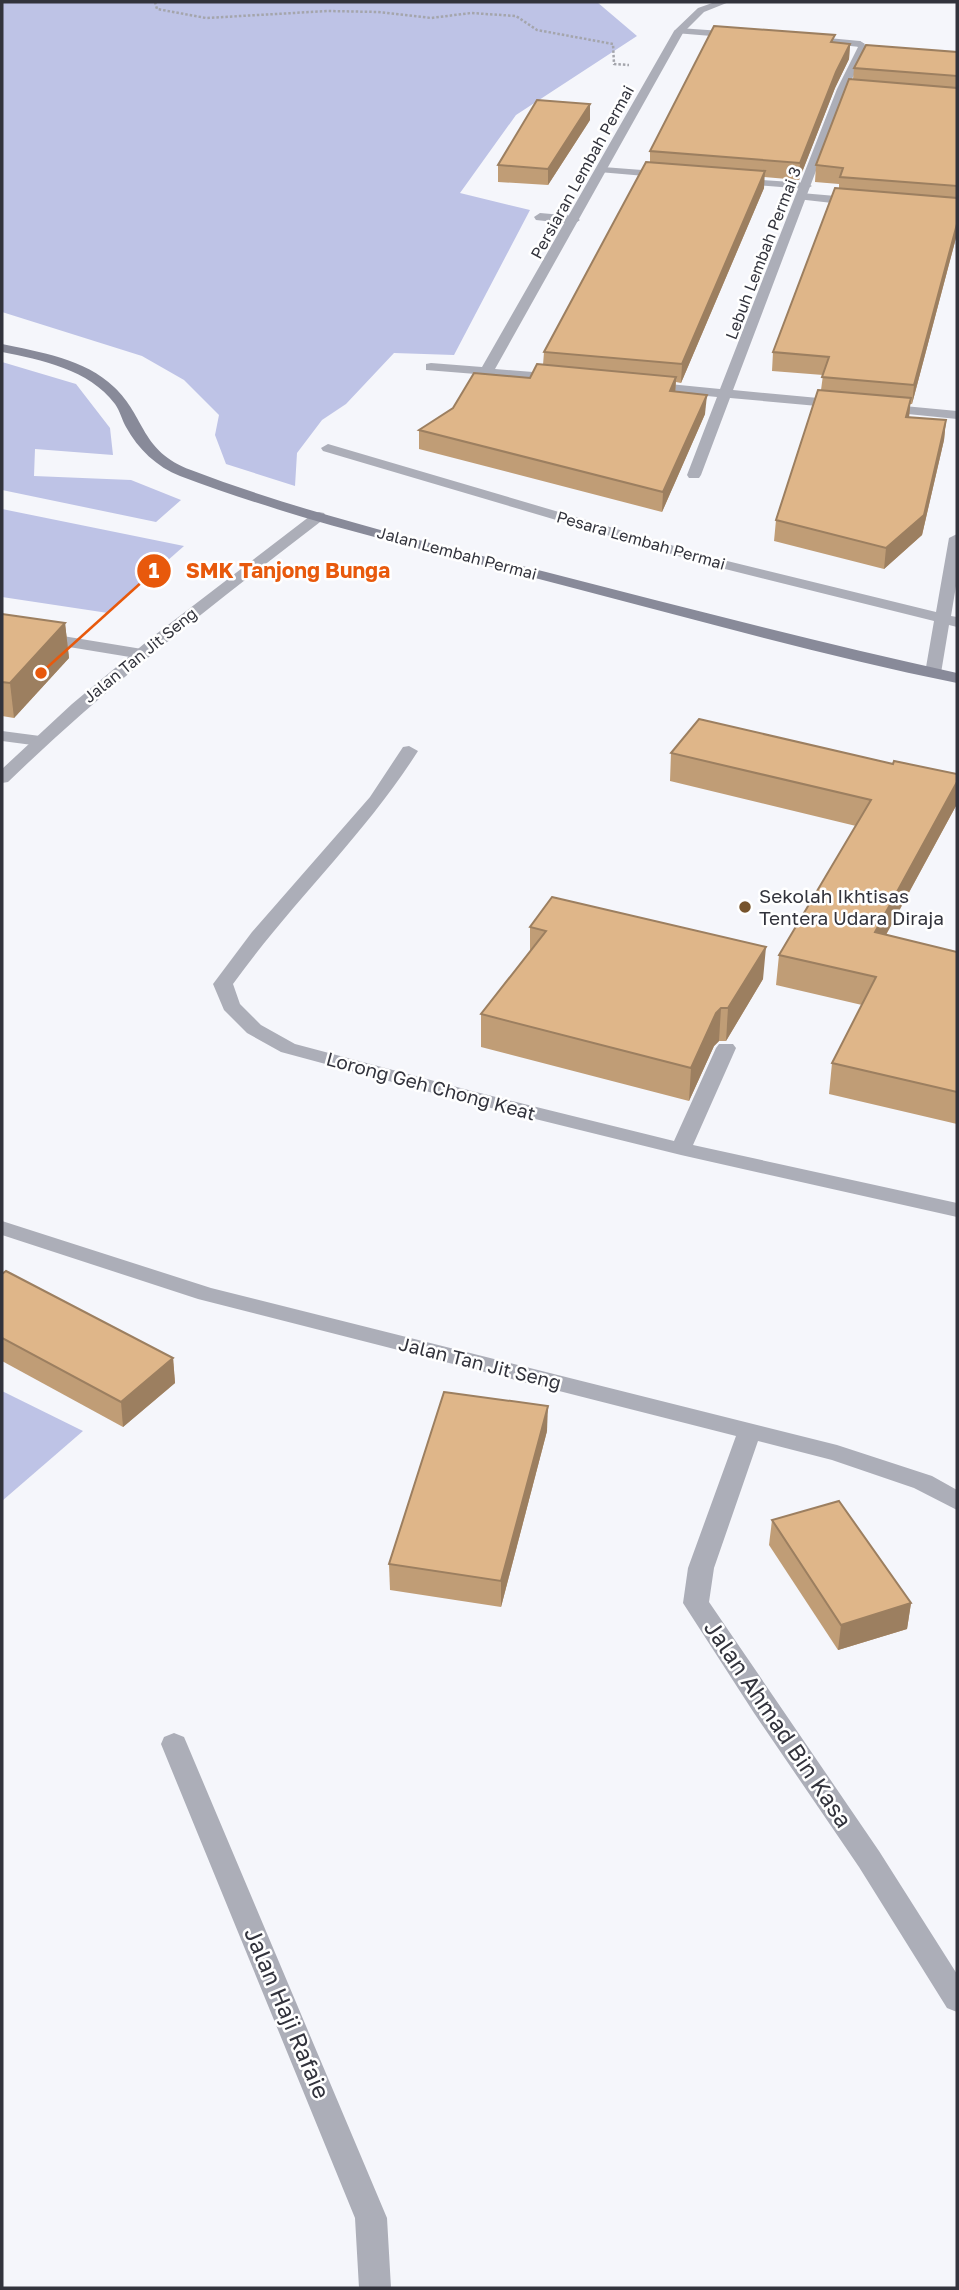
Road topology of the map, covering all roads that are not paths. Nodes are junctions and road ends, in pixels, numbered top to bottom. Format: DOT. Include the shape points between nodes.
graph roads {
  1 [pos="718,2"];
  2 [pos="679,31"];
  3 [pos="748,36"];
  4 [pos="790,38"];
  5 [pos="603,170"];
  6 [pos="684,176"];
  7 [pos="725,180"];
  8 [pos="804,192"];
  9 [pos="866,202"];
  10 [pos="540,217"];
  11 [pos="574,220"];
  12 [pos="2,348"];
  13 [pos="431,367"];
  14 [pos="487,371"];
  15 [pos="566,379"];
  16 [pos="632,385"];
  17 [pos="725,394"];
  18 [pos="957,415"];
  19 [pos="328,448"];
  20 [pos="694,475"];
  21 [pos="319,516"];
  22 [pos="957,538"];
  23 [pos="950,620"];
  24 [pos="2,631"];
  25 [pos="142,653"];
  26 [pos="933,673"];
  27 [pos="957,678"];
  28 [pos="2,736"];
  29 [pos="40,741"];
  30 [pos="409,751"];
  31 [pos="2,778"];
  32 [pos="726,1048"];
  33 [pos="681,1149"];
  34 [pos="957,1210"];
  35 [pos="2,1228"];
  36 [pos="750,1430"];
  37 [pos="957,1501"];
  38 [pos="174,1744"];
  39 [pos="957,1999"];
  40 [pos="374,2288"];
  1 -- 2 [label="street, Persiaran Lembah Permai" via="701,10"];
  2 -- 3 [label="street"];
  2 -- 5 [label="street, Persiaran Lembah Permai"];
  4 -- 8 [label="street, Lebuh Lembah Permai 3" via="863,47"];
  5 -- 6 [label="street"];
  5 -- 11 [label="street, Persiaran Lembah Permai"];
  7 -- 8 [label="street"];
  8 -- 9 [label="street"];
  8 -- 17 [label="street, Lebuh Lembah Permai 3"];
  10 -- 11 [label="street"];
  11 -- 14 [label="street, Persiaran Lembah Permai"];
  12 -- 21 [label="main road, Jalan Lembah Permai" via="47,357 98,379 120,401 152,455 180,471"];
  13 -- 14 [label="street"];
  14 -- 15 [label="street"];
  16 -- 17 [label="street"];
  17 -- 18 [label="street"];
  17 -- 20 [label="street, Lebuh Lembah Permai 3"];
  19 -- 23 [label="street, Pesara Lembah Permai" via="710,561"];
  21 -- 25 [label="street, Jalan Tan Jit Seng"];
  21 -- 26 [label="main road, Jalan Lembah Permai"];
  22 -- 23 [label="street"];
  23 -- 26 [label="street"];
  24 -- 25 [label="street"];
  25 -- 29 [label="street, Jalan Tan Jit Seng"];
  26 -- 27 [label="main road, Jalan Lembah Permai"];
  28 -- 29 [label="street"];
  29 -- 31 [label="street, Jalan Tan Jit Seng"];
  30 -- 33 [label="street, Lorong Geh Chong Keat" via="376,800 245,952 223,984 231,1006 254,1029 288,1048"];
  32 -- 33 [label="street"];
  33 -- 34 [label="street, Lorong Geh Chong Keat"];
  35 -- 36 [label="street, Jalan Tan Jit Seng" via="206,1294"];
  36 -- 37 [label="street, Jalan Tan Jit Seng" via="880,1466"];
  36 -- 39 [label="street, Jalan Ahmad Bin Kasa" via="701,1568 696,1603 869,1859"];
  38 -- 40 [label="street, Jalan Haji Rafaie" via="371,2218"];
}
